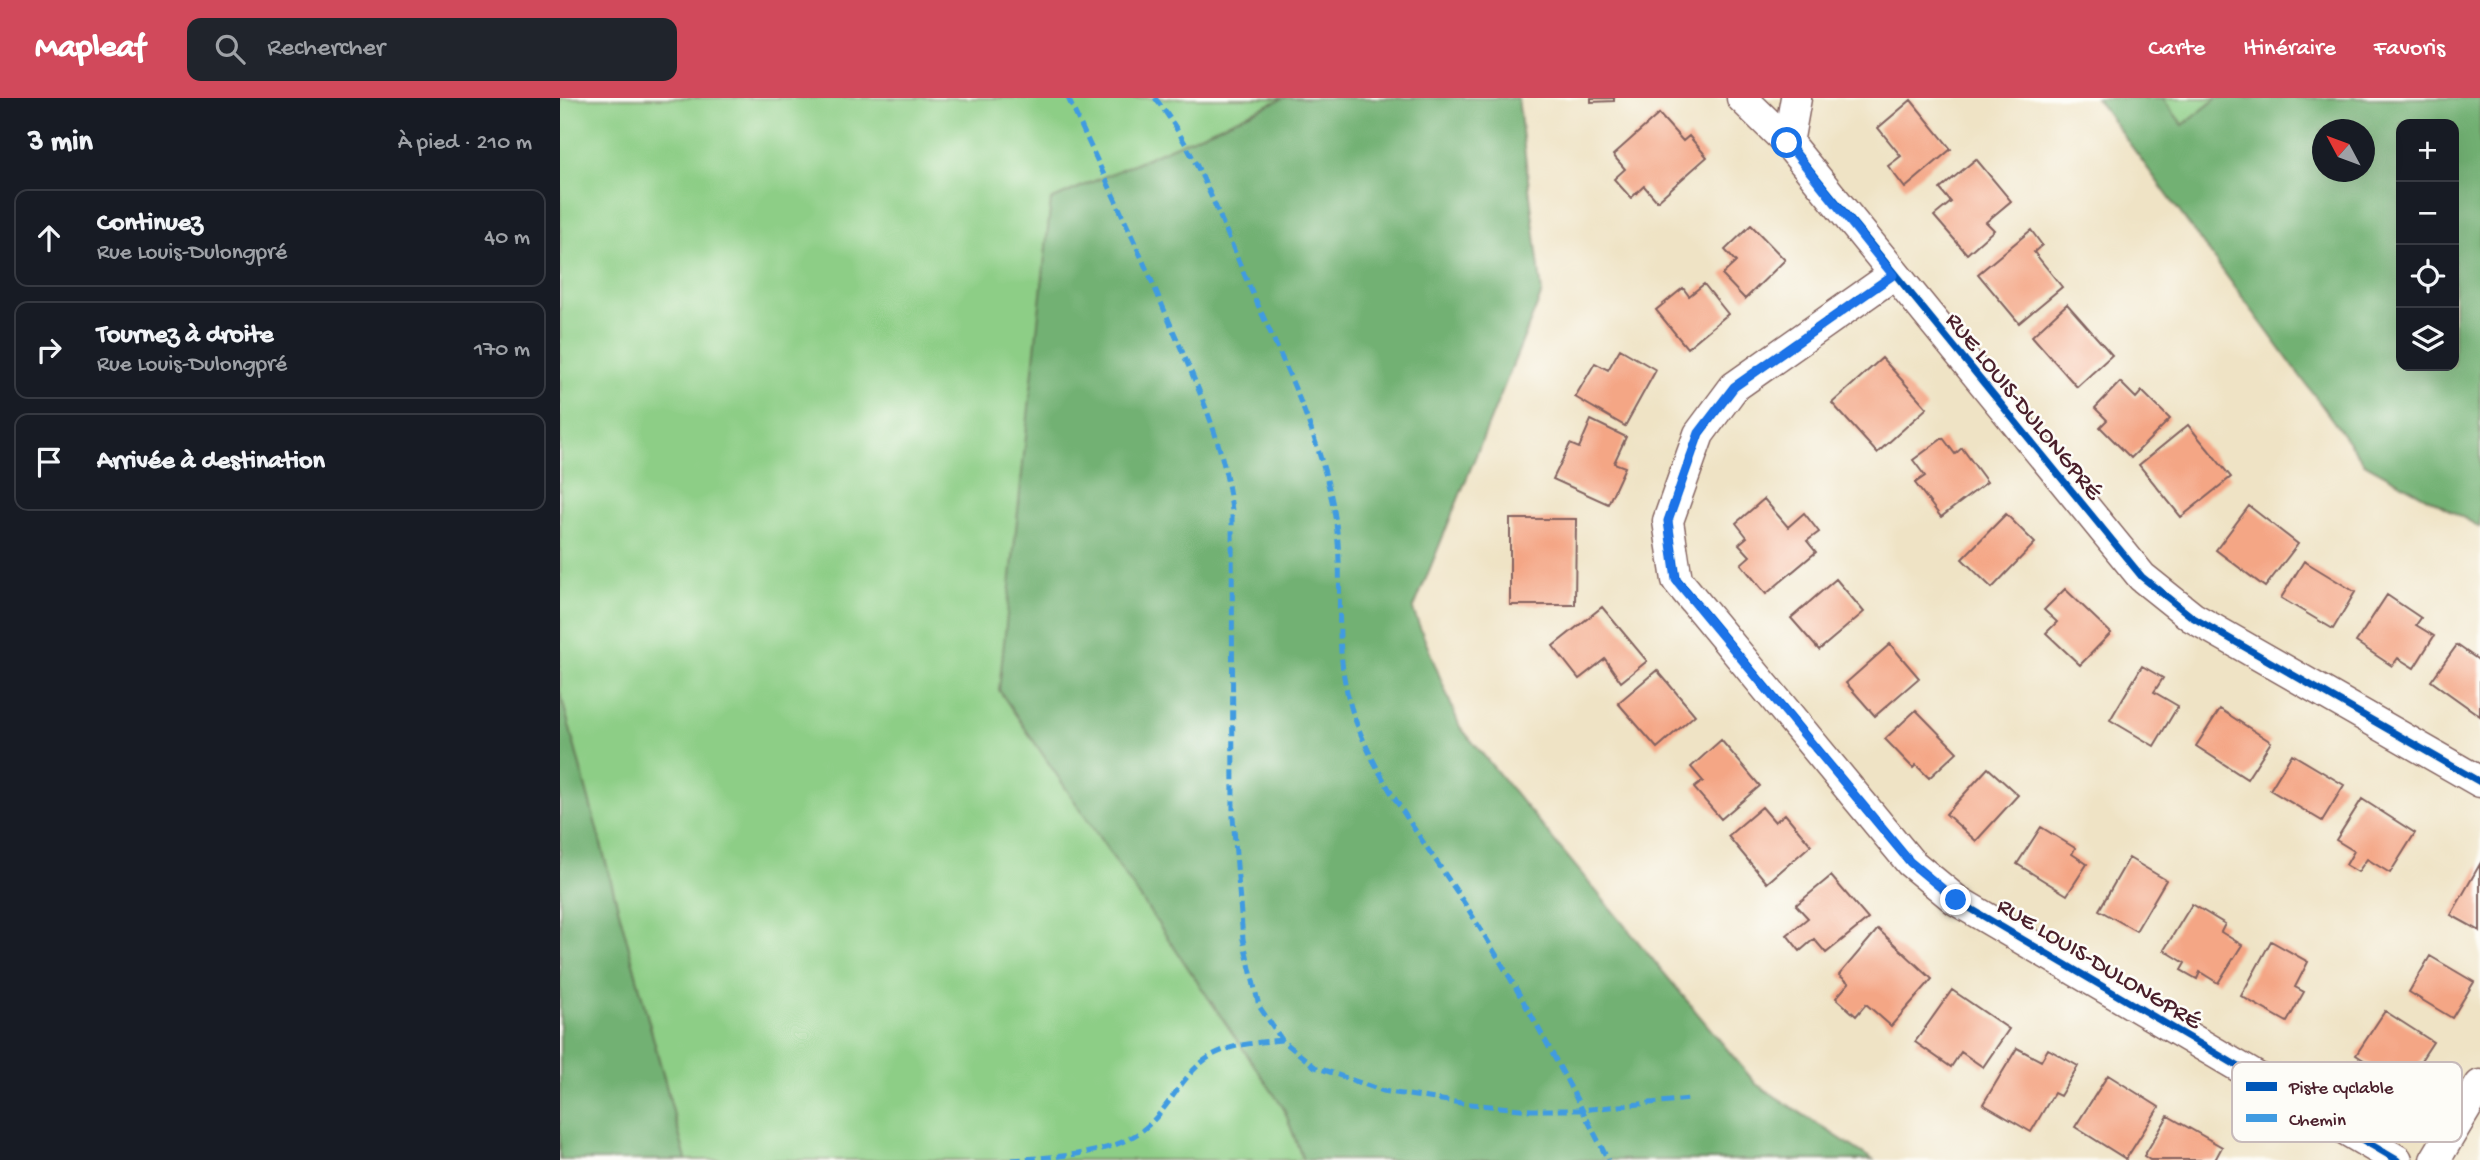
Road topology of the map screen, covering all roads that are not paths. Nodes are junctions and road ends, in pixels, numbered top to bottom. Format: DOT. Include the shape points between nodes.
graph roads {
  1 [pos="1742,98"];
  2 [pos="1796,98"];
  3 [pos="1787,143"];
  4 [pos="1893,275"];
  5 [pos="2480,782"];
  6 [pos="2232,1063"];
  7 [pos="2480,1085"];
  8 [pos="2462,1115"];
  9 [pos="2366,1142"];
  10 [pos="2446,1142"];
  11 [pos="2397,1160"];
  12 [pos="2435,1160"];
  1 -- 3 [label="street, RUE LOUIS-DULONGPRÉ"];
  2 -- 3 [label="street"];
  3 -- 4 [label="street, RUE LOUIS-DULONGPRÉ"];
  4 -- 5 [label="street, RUE LOUIS-DULONGPRÉ" via="2142,578 2192,617"];
  4 -- 6 [label="street, RUE LOUIS-DULONGPRÉ" via="1734,387 1699,433 1668,521 1676,580 1910,862 1956,900"];
  7 -- 8 [label="street"];
  9 -- 11 [label="street, RUE LOUIS-DULONGPRÉ"];
  10 -- 12 [label="street"];
}
